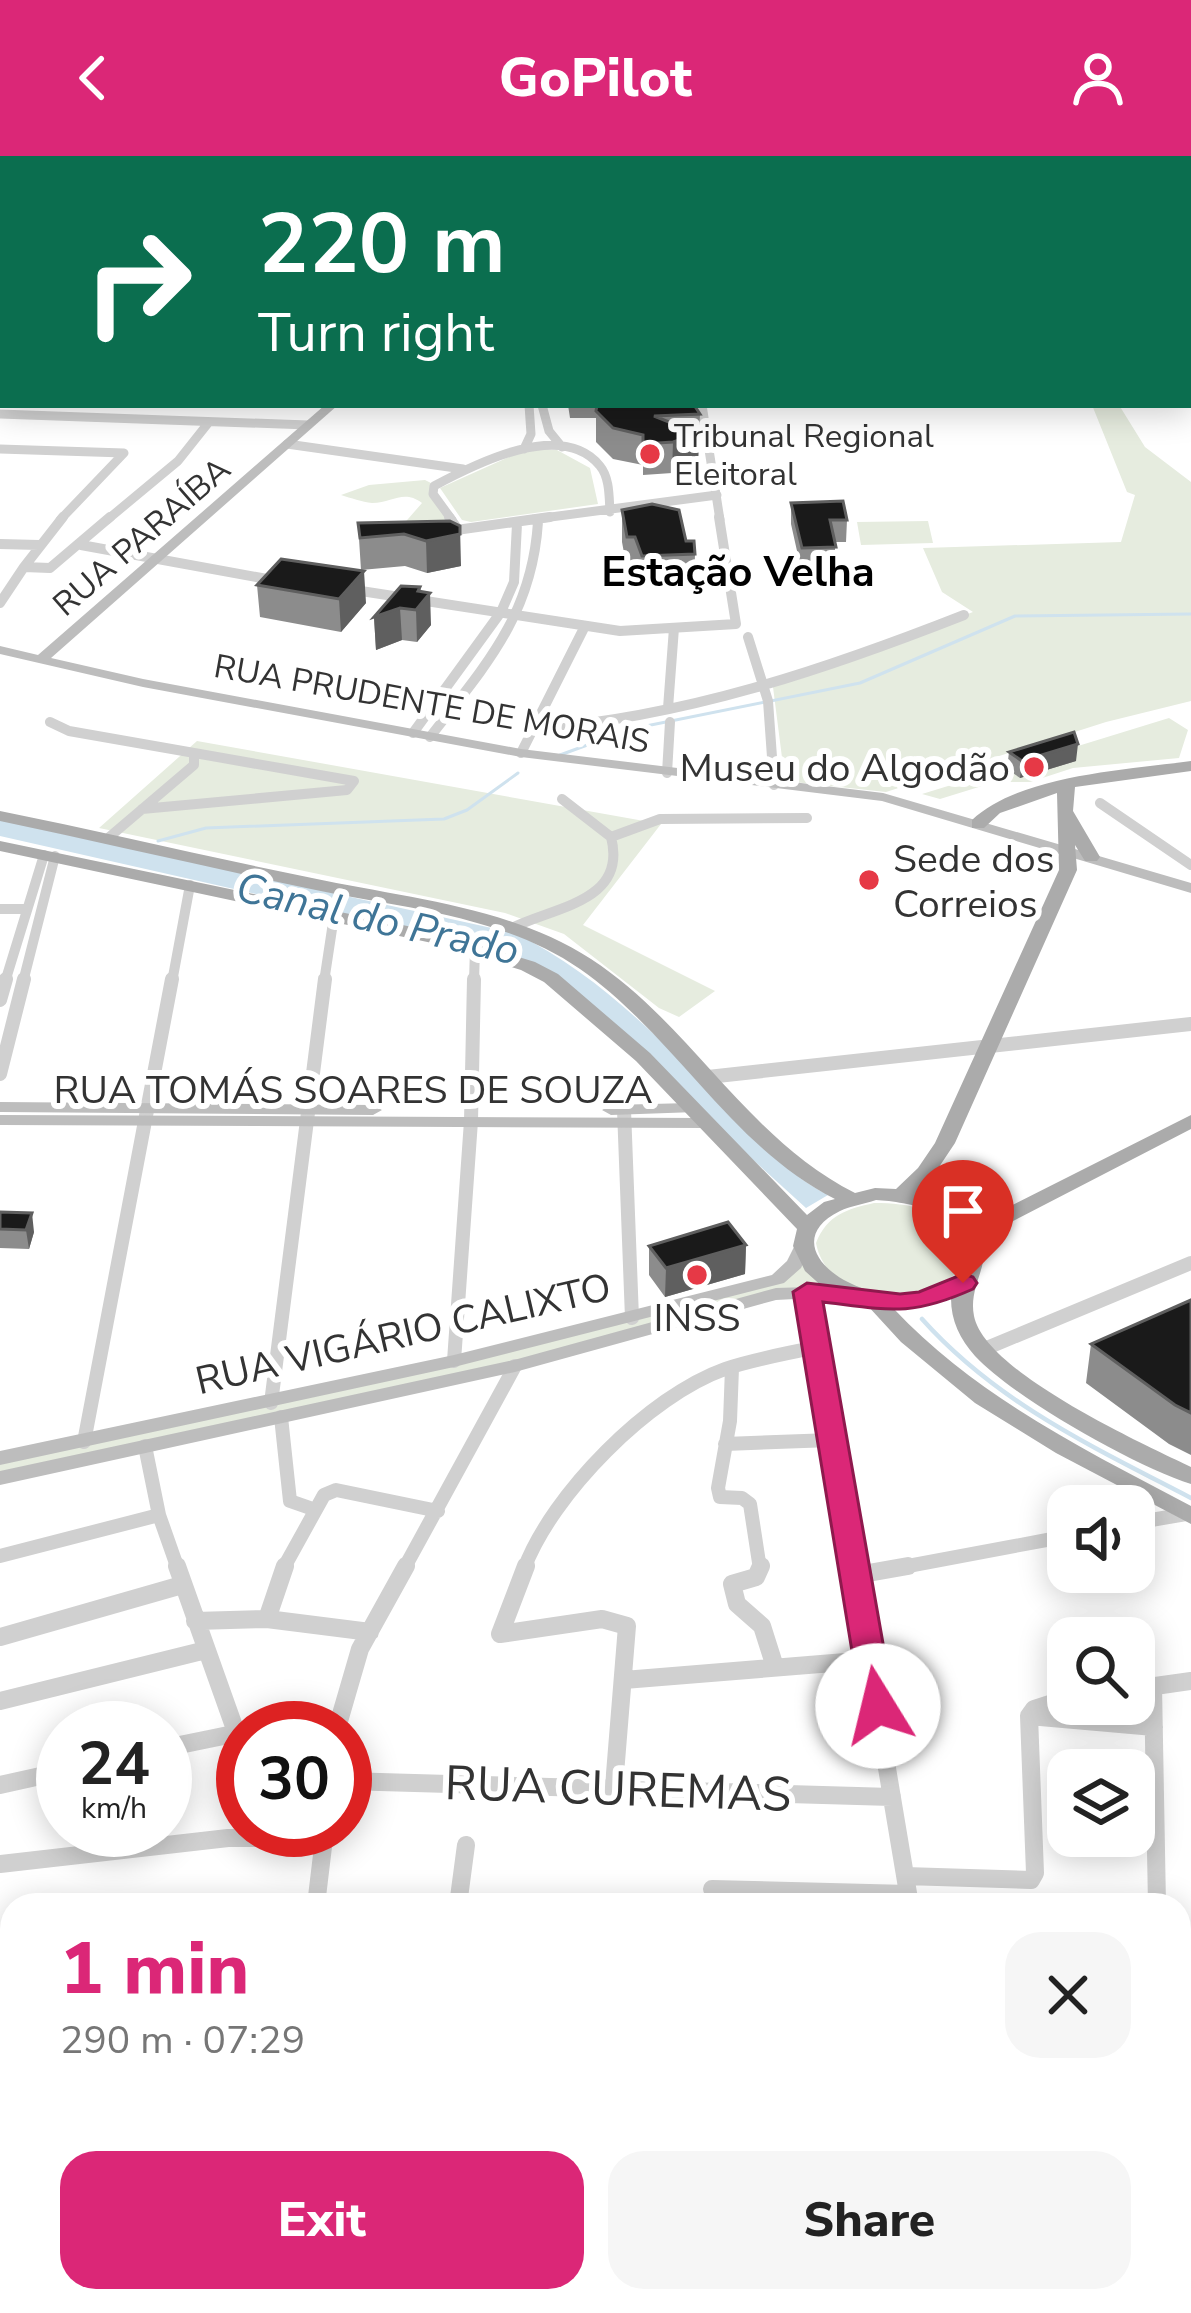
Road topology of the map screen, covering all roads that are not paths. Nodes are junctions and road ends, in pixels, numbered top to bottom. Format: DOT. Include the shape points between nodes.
graph roads {
  1 [pos="226,408"];
  2 [pos="328,408"];
  3 [pos="529,408"];
  4 [pos="543,408"];
  5 [pos="702,408"];
  6 [pos="0,414"];
  7 [pos="209,422"];
  8 [pos="224,423"];
  9 [pos="308,425"];
  10 [pos="285,446"];
  11 [pos="562,447"];
  12 [pos="0,449"];
  13 [pos="524,449"];
  14 [pos="474,468"];
  15 [pos="437,484"];
  16 [pos="717,495"];
  17 [pos="610,512"];
  18 [pos="538,522"];
  19 [pos="517,524"];
  20 [pos="459,531"];
  21 [pos="436,533"];
  22 [pos="0,544"];
  23 [pos="39,544"];
  24 [pos="81,544"];
  25 [pos="156,560"];
  26 [pos="24,567"];
  27 [pos="287,582"];
  28 [pos="327,587"];
  29 [pos="0,603"];
  30 [pos="501,612"];
  31 [pos="520,615"];
  32 [pos="964,616"];
  33 [pos="585,626"];
  34 [pos="674,628"];
  35 [pos="748,637"];
  36 [pos="0,650"];
  37 [pos="40,660"];
  38 [pos="766,693"];
  39 [pos="668,708"];
  40 [pos="50,722"];
  41 [pos="670,722"];
  42 [pos="534,729"];
  43 [pos="413,734"];
  44 [pos="430,737"];
  45 [pos="521,753"];
  46 [pos="194,756"];
  47 [pos="1191,766"];
  48 [pos="667,773"];
  49 [pos="1068,783"];
  50 [pos="774,785"];
  51 [pos="562,800"];
  52 [pos="1100,803"];
  53 [pos="142,809"];
  54 [pos="1065,810"];
  55 [pos="0,816"];
  56 [pos="807,818"];
  57 [pos="978,824"];
  58 [pos="611,837"];
  59 [pos="106,838"];
  60 [pos="0,846"];
  61 [pos="1067,849"];
  62 [pos="50,856"];
  63 [pos="1091,857"];
  64 [pos="1191,865"];
  65 [pos="190,885"];
  66 [pos="1191,888"];
  67 [pos="0,910"];
  68 [pos="25,910"];
  69 [pos="334,916"];
  70 [pos="512,928"];
  71 [pos="476,948"];
  72 [pos="0,1000"];
  73 [pos="1191,1024"];
  74 [pos="989,1046"];
  75 [pos="0,1074"];
  76 [pos="708,1077"];
  77 [pos="0,1108"];
  78 [pos="148,1114"];
  79 [pos="698,1115"];
  80 [pos="306,1116"];
  81 [pos="470,1116"];
  82 [pos="625,1116"];
  83 [pos="0,1120"];
  84 [pos="1191,1121"];
  85 [pos="902,1195"];
  86 [pos="849,1198"];
  87 [pos="973,1232"];
  88 [pos="805,1236"];
  89 [pos="1191,1263"];
  90 [pos="963,1283"];
  91 [pos="807,1292"];
  92 [pos="843,1292"];
  93 [pos="875,1301"];
  94 [pos="632,1318"];
  95 [pos="816,1347"];
  96 [pos="982,1350"];
  97 [pos="454,1360"];
  98 [pos="515,1366"];
  99 [pos="732,1368"];
  100 [pos="276,1410"];
  101 [pos="832,1440"];
  102 [pos="84,1442"];
  103 [pos="724,1444"];
  104 [pos="145,1446"];
  105 [pos="0,1458"];
  106 [pos="1191,1476"];
  107 [pos="0,1478"];
  108 [pos="313,1509"];
  109 [pos="438,1511"];
  110 [pos="159,1515"];
  111 [pos="1189,1515"];
  112 [pos="1155,1520"];
  113 [pos="1047,1540"];
  114 [pos="0,1556"];
  115 [pos="857,1575"];
  116 [pos="182,1585"];
  117 [pos="267,1619"];
  118 [pos="195,1621"];
  119 [pos="370,1632"];
  120 [pos="0,1636"];
  121 [pos="206,1650"];
  122 [pos="870,1660"];
  123 [pos="775,1667"];
  124 [pos="624,1680"];
  125 [pos="1191,1681"];
  126 [pos="1155,1686"];
  127 [pos="0,1701"];
  128 [pos="227,1701"];
  129 [pos="346,1701"];
  130 [pos="1047,1704"];
  131 [pos="1029,1716"];
  132 [pos="1154,1727"];
  133 [pos="36,1777"];
  134 [pos="372,1781"];
  135 [pos="0,1785"];
  136 [pos="614,1786"];
  137 [pos="892,1797"];
  138 [pos="216,1839"];
  139 [pos="466,1845"];
  140 [pos="322,1857"];
  141 [pos="0,1864"];
  142 [pos="712,1889"];
  143 [pos="907,1892"];
  144 [pos="318,1893"];
  145 [pos="460,1893"];
  146 [pos="1157,1893"];
  1 -- 8 [label="street"];
  2 -- 9 [label="street, RUA PARAÍBA"];
  3 -- 13 [label="street"];
  4 -- 11 [label="street"];
  5 -- 16 [label="street"];
  6 -- 7 [label="street"];
  7 -- 8 [label="street"];
  7 -- 24 [label="street" via="178,461"];
  8 -- 9 [label="street"];
  9 -- 10 [label="street, RUA PARAÍBA"];
  10 -- 14 [label="street"];
  10 -- 15 [label="street" via="416,470"];
  10 -- 25 [label="street, RUA PARAÍBA"];
  11 -- 13 [label="street"];
  11 -- 17 [label="street" via="602,469"];
  12 -- 23 [label="street" via="124,453"];
  13 -- 14 [label="street"];
  14 -- 15 [label="street"];
  15 -- 20 [label="street" via="433,494"];
  16 -- 17 [label="street"];
  16 -- 34 [label="street" via="736,623"];
  17 -- 18 [label="street"];
  18 -- 19 [label="street"];
  18 -- 31 [label="street" via="537,566"];
  19 -- 20 [label="street"];
  19 -- 30 [label="street" via="514,582"];
  20 -- 21 [label="street"];
  22 -- 23 [label="street"];
  23 -- 26 [label="street"];
  24 -- 25 [label="street"];
  24 -- 26 [label="street" via="50,568"];
  25 -- 27 [label="street"];
  25 -- 37 [label="street, RUA PARAÍBA"];
  26 -- 29 [label="street"];
  28 -- 30 [label="street"];
  30 -- 31 [label="street"];
  30 -- 43 [label="street"];
  31 -- 33 [label="street"];
  31 -- 44 [label="street"];
  32 -- 38 [label="street"];
  33 -- 34 [label="street"];
  33 -- 42 [label="street"];
  34 -- 39 [label="street"];
  35 -- 38 [label="street"];
  36 -- 37 [label="street, RUA PRUDENTE DE MORAIS"];
  37 -- 43 [label="street, RUA PRUDENTE DE MORAIS"];
  38 -- 39 [label="street"];
  38 -- 50 [label="street"];
  39 -- 42 [label="street"];
  40 -- 46 [label="street"];
  41 -- 48 [label="street"];
  42 -- 45 [label="street"];
  43 -- 44 [label="street, RUA PRUDENTE DE MORAIS"];
  44 -- 45 [label="street, RUA PRUDENTE DE MORAIS"];
  45 -- 48 [label="street, RUA PRUDENTE DE MORAIS"];
  46 -- 53 [label="street" via="194,765"];
  46 -- 53 [label="street" via="354,781 347,790"];
  47 -- 49 [label="main road"];
  48 -- 50 [label="street, RUA PRUDENTE DE MORAIS"];
  49 -- 54 [label="main road"];
  49 -- 57 [label="main road" via="994,809"];
  50 -- 57 [label="street, RUA PRUDENTE DE MORAIS" via="883,797"];
  51 -- 58 [label="street"];
  52 -- 64 [label="street"];
  53 -- 59 [label="street"];
  54 -- 61 [label="main road"];
  54 -- 63 [label="main road"];
  55 -- 59 [label="main road"];
  56 -- 58 [label="street" via="660,819"];
  57 -- 61 [label="street, RUA PRUDENTE DE MORAIS"];
  58 -- 70 [label="street" via="613,858 599,891"];
  59 -- 70 [label="main road"];
  60 -- 62 [label="main road"];
  61 -- 63 [label="street, RUA PRUDENTE DE MORAIS"];
  61 -- 74 [label="main road" via="1067,870"];
  62 -- 65 [label="main road"];
  62 -- 68 [label="street"];
  62 -- 75 [label="street"];
  63 -- 66 [label="street, RUA PRUDENTE DE MORAIS"];
  65 -- 69 [label="main road"];
  65 -- 78 [label="street"];
  67 -- 68 [label="street"];
  68 -- 72 [label="street"];
  69 -- 71 [label="main road"];
  69 -- 80 [label="street"];
  70 -- 76 [label="main road" via="586,964"];
  71 -- 79 [label="main road" via="551,978"];
  71 -- 81 [label="street"];
  73 -- 74 [label="street"];
  74 -- 76 [label="street"];
  74 -- 85 [label="main road" via="945,1143"];
  76 -- 86 [label="main road" via="801,1174"];
  77 -- 78 [label="street, RUA TOMÁS SOARES DE SOUZA"];
  78 -- 80 [label="street, RUA TOMÁS SOARES DE SOUZA"];
  78 -- 83 [label="street, RUA TOMÁS SOARES DE SOUZA"];
  78 -- 102 [label="street"];
  79 -- 82 [label="street, RUA TOMÁS SOARES DE SOUZA"];
  79 -- 88 [label="main road"];
  80 -- 81 [label="street, RUA TOMÁS SOARES DE SOUZA"];
  80 -- 100 [label="street"];
  81 -- 82 [label="street, RUA TOMÁS SOARES DE SOUZA"];
  81 -- 97 [label="street"];
  82 -- 94 [label="street"];
  84 -- 87 [label="main road"];
  85 -- 86 [label="main road"];
  85 -- 87 [label="main road" via="937,1204"];
  86 -- 88 [label="main road" via="831,1205"];
  87 -- 90 [label="main road" via="975,1267"];
  88 -- 92 [label="main road" via="814,1272"];
  88 -- 94 [label="street, RUA VIGÁRIO CALIXTO" via="795,1264 778,1279"];
  89 -- 96 [label="street"];
  90 -- 93 [label="main road" via="924,1300"];
  90 -- 96 [label="main road" via="967,1330"];
  91 -- 92 [label="street, RUA VIGÁRIO CALIXTO"];
  91 -- 95 [label="street"];
  91 -- 98 [label="street, RUA VIGÁRIO CALIXTO"];
  92 -- 93 [label="main road"];
  93 -- 111 [label="main road" via="980,1400"];
  94 -- 97 [label="street, RUA VIGÁRIO CALIXTO"];
  95 -- 99 [label="street"];
  95 -- 101 [label="street"];
  96 -- 106 [label="main road" via="1042,1398"];
  97 -- 100 [label="street, RUA VIGÁRIO CALIXTO"];
  98 -- 100 [label="street, RUA VIGÁRIO CALIXTO"];
  98 -- 109 [label="street"];
  99 -- 103 [label="street"];
  99 -- 124 [label="street" via="669,1401 596,1456 528,1559 499,1629 521,1634 609,1617 627,1626"];
  100 -- 102 [label="street, RUA VIGÁRIO CALIXTO"];
  100 -- 104 [label="street, RUA VIGÁRIO CALIXTO"];
  100 -- 108 [label="street" via="290,1501"];
  101 -- 103 [label="street"];
  101 -- 115 [label="street"];
  102 -- 105 [label="street, RUA VIGÁRIO CALIXTO"];
  103 -- 123 [label="street" via="717,1490 750,1504 761,1567 756,1577 732,1584 737,1604 762,1626"];
  104 -- 107 [label="street, RUA VIGÁRIO CALIXTO"];
  104 -- 110 [label="street"];
  108 -- 109 [label="street" via="336,1490"];
  108 -- 117 [label="street"];
  109 -- 119 [label="street"];
  110 -- 114 [label="street"];
  110 -- 116 [label="street"];
  111 -- 112 [label="street"];
  113 -- 115 [label="street"];
  115 -- 122 [label="street"];
  116 -- 118 [label="street"];
  116 -- 120 [label="street"];
  117 -- 118 [label="street"];
  117 -- 119 [label="street"];
  118 -- 121 [label="street"];
  119 -- 129 [label="street"];
  121 -- 127 [label="street"];
  121 -- 128 [label="street"];
  122 -- 123 [label="street"];
  122 -- 137 [label="street"];
  123 -- 124 [label="street"];
  124 -- 136 [label="street"];
  125 -- 126 [label="street"];
  130 -- 131 [label="street"];
  131 -- 132 [label="street"];
  131 -- 143 [label="street" via="1031,1880"];
  132 -- 146 [label="street"];
  133 -- 135 [label="street"];
  134 -- 136 [label="street, RUA CUREMAS"];
  136 -- 137 [label="street, RUA CUREMAS"];
  137 -- 143 [label="street"];
  138 -- 141 [label="street"];
  139 -- 145 [label="street"];
  140 -- 144 [label="street"];
  142 -- 143 [label="street"];
}
